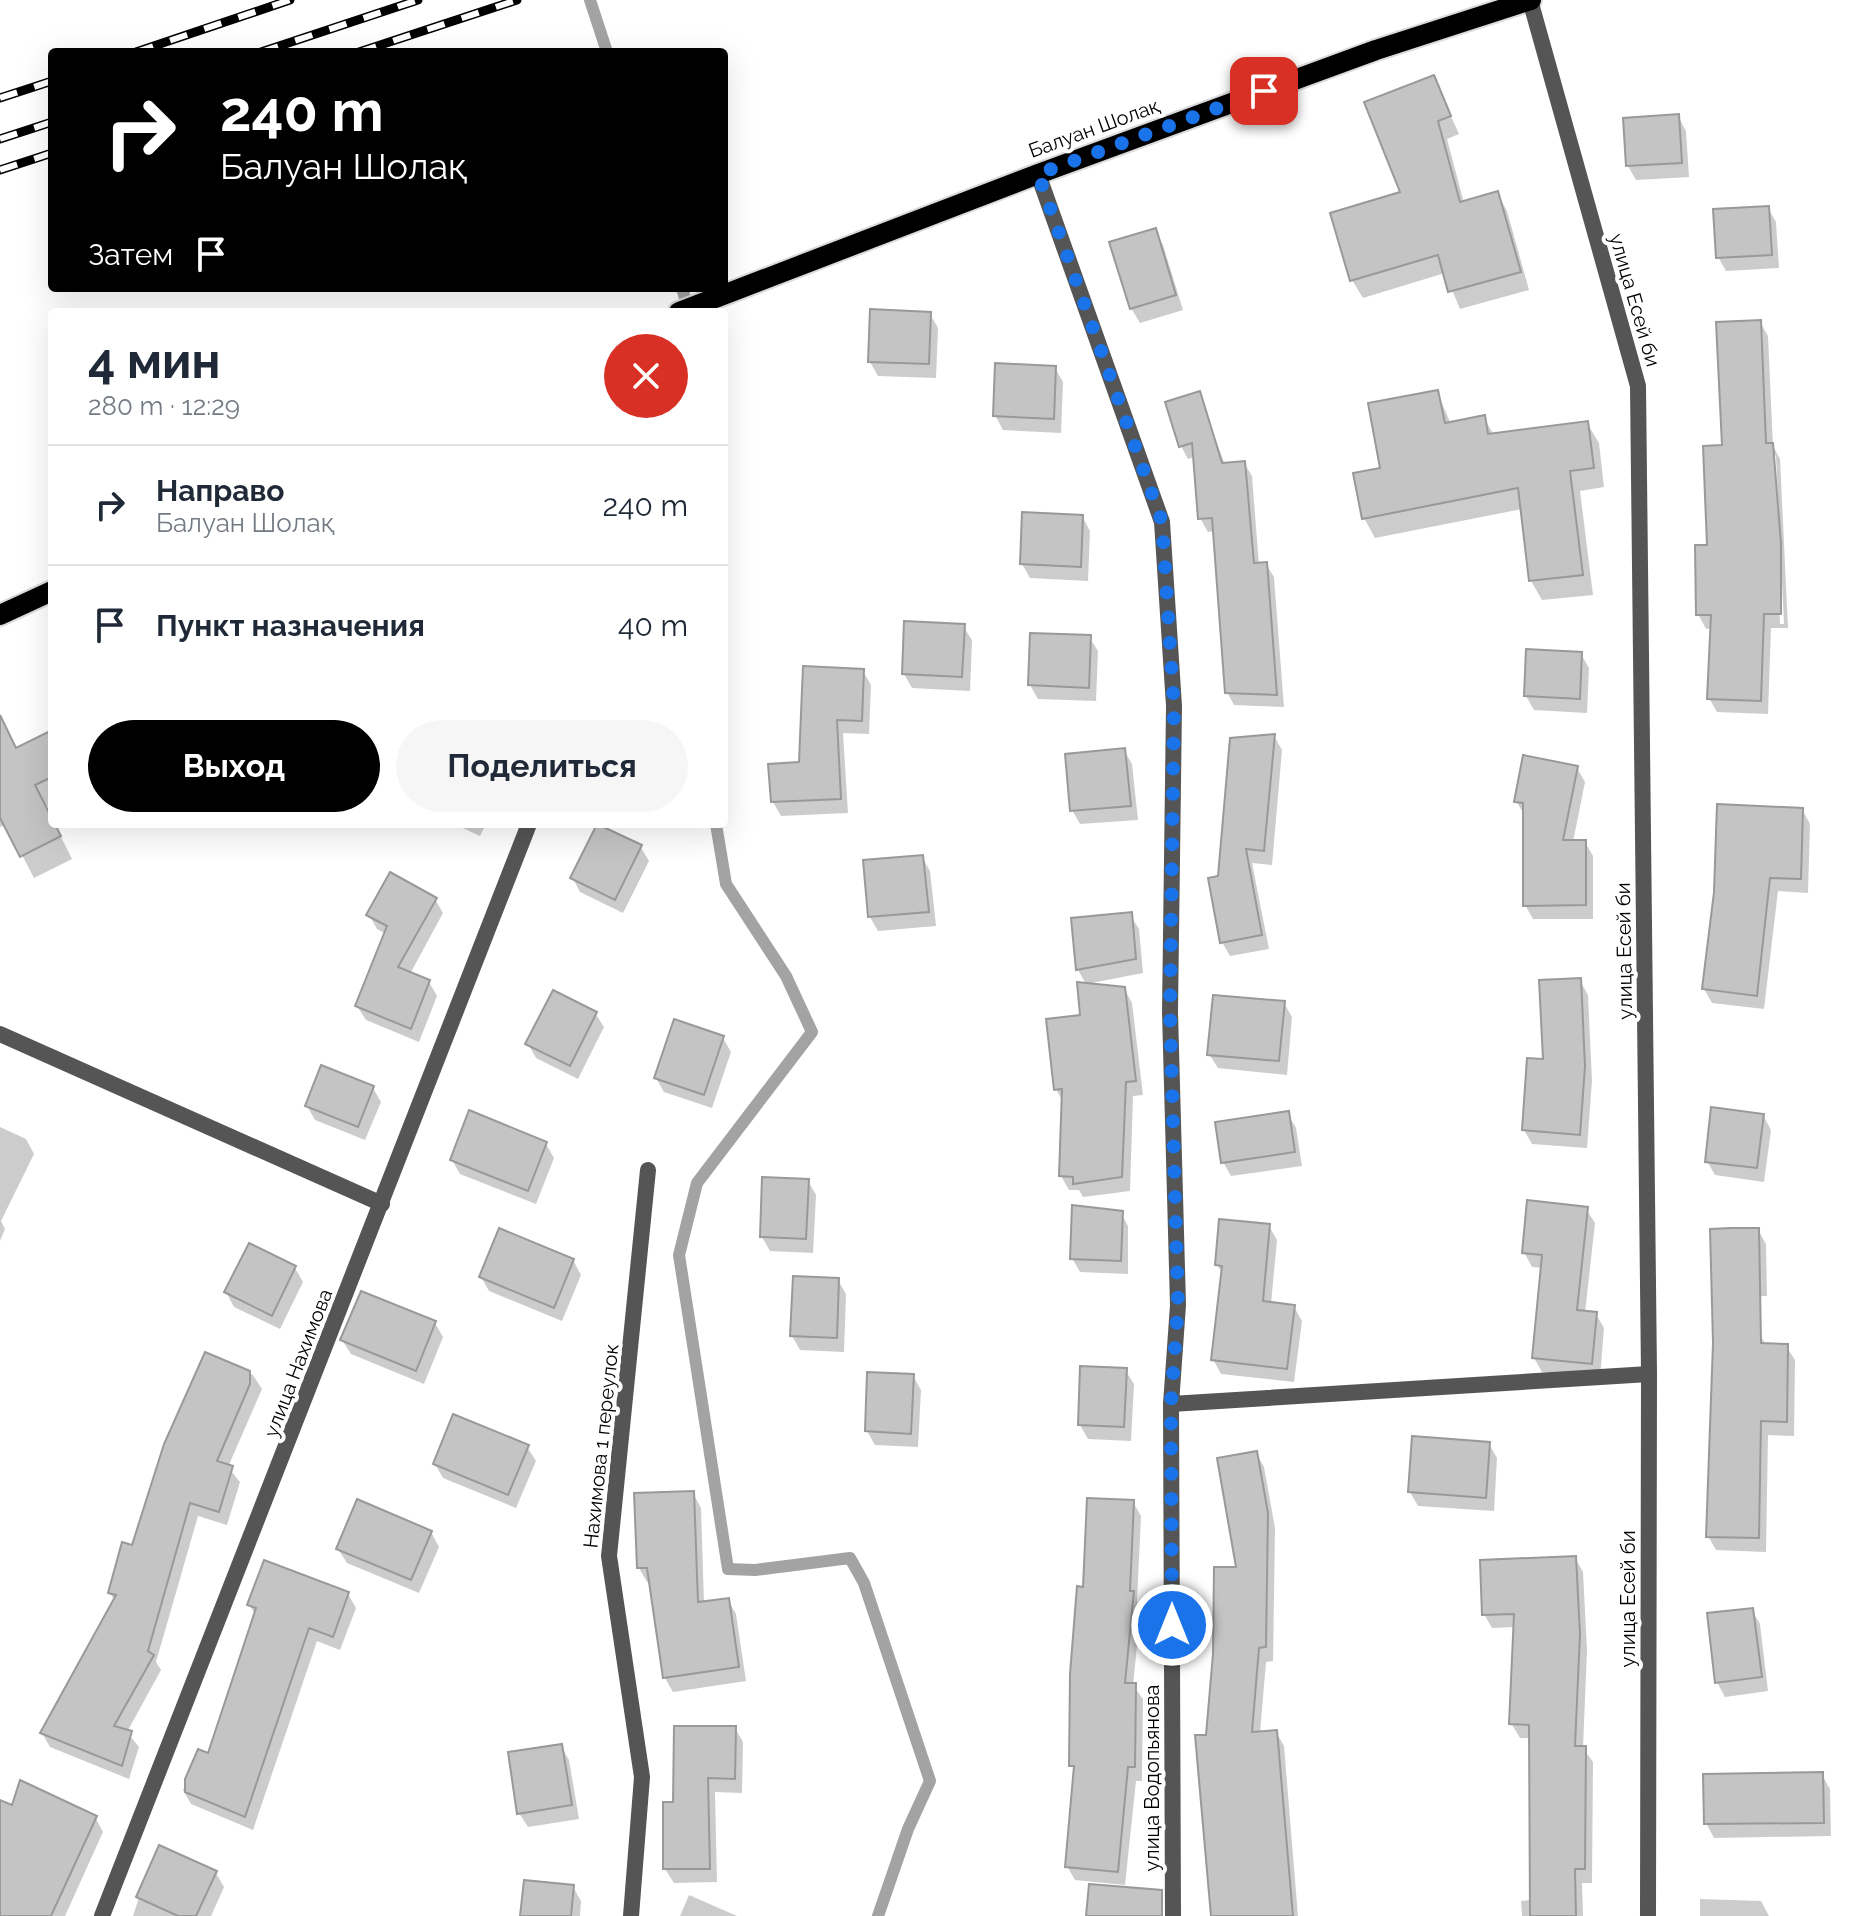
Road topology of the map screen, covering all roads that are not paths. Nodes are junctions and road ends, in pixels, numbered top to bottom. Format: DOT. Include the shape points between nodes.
graph roads {
  1 [pos="1530,0"];
  2 [pos="1038,174"];
  3 [pos="689,308"];
  4 [pos="48,593"];
  5 [pos="0,615"];
  6 [pos="527,828"];
  7 [pos="0,1034"];
  8 [pos="648,1170"];
  9 [pos="382,1204"];
  10 [pos="1649,1374"];
  11 [pos="1171,1404"];
  12 [pos="102,1916"];
  13 [pos="631,1916"];
  14 [pos="1173,1916"];
  15 [pos="1648,1916"];
  1 -- 2 [label="main road, Балуан Шолақ" via="1376,50"];
  1 -- 10 [label="street, улица Есей би" via="1638,386"];
  2 -- 3 [label="main road, Балуан Шолақ"];
  2 -- 11 [label="street, улица Водопьянова" via="1162,522 1174,706 1170,1012 1178,1305"];
  4 -- 5 [label="main road"];
  6 -- 9 [label="street, улица Нахимова"];
  7 -- 9 [label="street"];
  8 -- 13 [label="street, Нахимова 1 переулок" via="609,1556 642,1777"];
  9 -- 12 [label="street, улица Нахимова"];
  10 -- 11 [label="street"];
  10 -- 15 [label="street, улица Есей би"];
  11 -- 14 [label="street, улица Водопьянова"];
}
